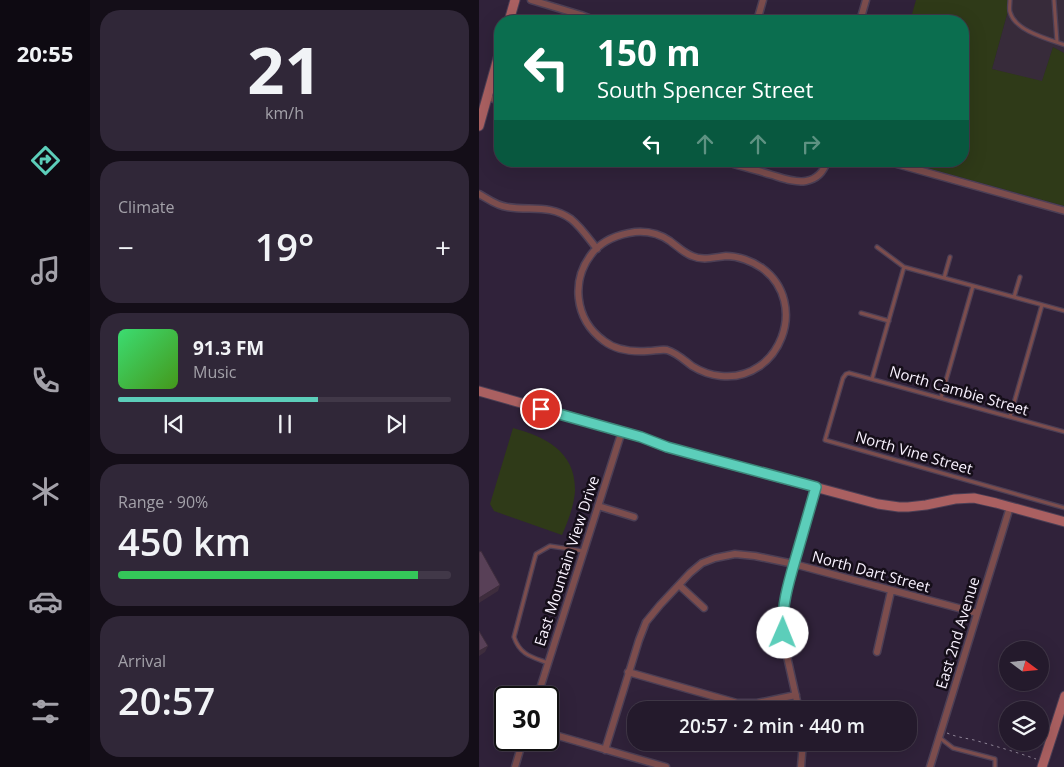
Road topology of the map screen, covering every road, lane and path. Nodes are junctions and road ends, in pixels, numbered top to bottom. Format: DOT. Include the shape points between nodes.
graph roads {
  1 [pos="515,0"];
  2 [pos="531,0"];
  3 [pos="763,0"];
  4 [pos="866,0"];
  5 [pos="1010,0"];
  6 [pos="1054,0"];
  7 [pos="511,15"];
  8 [pos="583,15"];
  9 [pos="759,15"];
  10 [pos="862,15"];
  11 [pos="1057,42"];
  12 [pos="1064,45"];
  13 [pos="494,72"];
  14 [pos="487,97"];
  15 [pos="494,99"];
  16 [pos="479,126"];
  17 [pos="745,167"];
  18 [pos="824,167"];
  19 [pos="906,167"];
  20 [pos="479,194"];
  21 [pos="1064,211"];
  22 [pos="877,247"];
  23 [pos="597,249"];
  24 [pos="950,257"];
  25 [pos="904,267"];
  26 [pos="1020,277"];
  27 [pos="944,278"];
  28 [pos="973,286"];
  29 [pos="1014,297"];
  30 [pos="1042,305"];
  31 [pos="1064,311"];
  32 [pos="861,313"];
  33 [pos="889,321"];
  34 [pos="847,373"];
  35 [pos="873,379"];
  36 [pos="479,391"];
  37 [pos="941,398"];
  38 [pos="1010,417"];
  39 [pos="622,431"];
  40 [pos="1064,432"];
  41 [pos="816,487"];
  42 [pos="598,506"];
  43 [pos="1010,507"];
  44 [pos="1064,508"];
  45 [pos="634,518"];
  46 [pos="1064,522"];
  47 [pos="583,552"];
  48 [pos="793,564"];
  49 [pos="679,585"];
  50 [pos="891,591"];
  51 [pos="704,608"];
  52 [pos="977,613"];
  53 [pos="877,652"];
  54 [pos="548,663"];
  55 [pos="628,672"];
  56 [pos="541,686"];
  57 [pos="796,695"];
  58 [pos="1064,696"];
  59 [pos="797,701"];
  60 [pos="1061,720"];
  61 [pos="940,734"];
  62 [pos="559,736"];
  63 [pos="605,750"];
  64 [pos="520,751"];
  65 [pos="802,751"];
  66 [pos="1043,765"];
  67 [pos="515,767"];
  68 [pos="666,767"];
  69 [pos="801,767"];
  70 [pos="930,767"];
  71 [pos="995,767"];
  1 -- 7 [label="street"];
  2 -- 8 [label="street"];
  3 -- 9 [label="street"];
  4 -- 10 [label="street"];
  5 -- 11 [label="lane" via="1009,12 1015,22 1025,30"];
  6 -- 11 [label="lane"];
  11 -- 12 [label="lane"];
  13 -- 14 [label="street"];
  14 -- 15 [label="street"];
  14 -- 16 [label="street"];
  17 -- 18 [label="street" via="799,182 816,177"];
  19 -- 21 [label="street"];
  20 -- 23 [label="street" via="503,206 539,208 562,214 577,225"];
  22 -- 25 [label="lane"];
  23 -- 23 [label="street" via="584,267 579,283 579,302 589,326 611,346 635,352 667,350 704,372 730,376 748,372 762,364 779,345 785,326 783,296 768,273 754,264 732,256 693,257 665,238 641,232 624,234"];
  24 -- 27 [label="lane"];
  25 -- 27 [label="lane"];
  25 -- 33 [label="lane"];
  26 -- 29 [label="lane"];
  27 -- 28 [label="lane"];
  28 -- 29 [label="lane"];
  28 -- 37 [label="lane"];
  29 -- 30 [label="lane"];
  30 -- 31 [label="lane"];
  30 -- 38 [label="lane"];
  32 -- 33 [label="lane"];
  33 -- 35 [label="lane"];
  34 -- 35 [label="lane, North Cambie Street"];
  34 -- 44 [label="lane, North Vine Street" via="825,440"];
  35 -- 37 [label="lane, North Cambie Street"];
  36 -- 39 [label="street"];
  37 -- 38 [label="lane, North Cambie Street"];
  38 -- 40 [label="lane, North Cambie Street"];
  39 -- 41 [label="street" via="667,447"];
  39 -- 42 [label="street, East Mountain View Drive"];
  41 -- 43 [label="street" via="899,508 963,498"];
  41 -- 48 [label="street"];
  42 -- 45 [label="street"];
  42 -- 47 [label="street, East Mountain View Drive"];
  43 -- 46 [label="street"];
  43 -- 52 [label="street, East 2nd Avenue"];
  47 -- 54 [label="street, East Mountain View Drive"];
  47 -- 54 [label="lane" via="550,546 536,554 514,637 518,647 529,656"];
  48 -- 49 [label="street, North Dart Street" via="748,554 728,554 702,564"];
  48 -- 50 [label="street, North Dart Street"];
  48 -- 57 [label="street" via="782,617"];
  49 -- 51 [label="street"];
  49 -- 55 [label="street, North Dart Street" via="646,622"];
  50 -- 52 [label="street, North Dart Street"];
  50 -- 53 [label="street"];
  52 -- 61 [label="street, East 2nd Avenue"];
  54 -- 56 [label="street, East Mountain View Drive"];
  55 -- 57 [label="street" via="737,703 757,703"];
  55 -- 63 [label="street, North Dart Street"];
  57 -- 59 [label="street"];
  58 -- 60 [label="street"];
  60 -- 66 [label="street"];
  61 -- 66 [label="path" via="1005,749"];
  61 -- 70 [label="street, East 2nd Avenue"];
  61 -- 71 [label="lane" via="953,748 995,759"];
  62 -- 63 [label="street"];
  63 -- 68 [label="street"];
  64 -- 67 [label="street"];
  65 -- 69 [label="street"];
}
